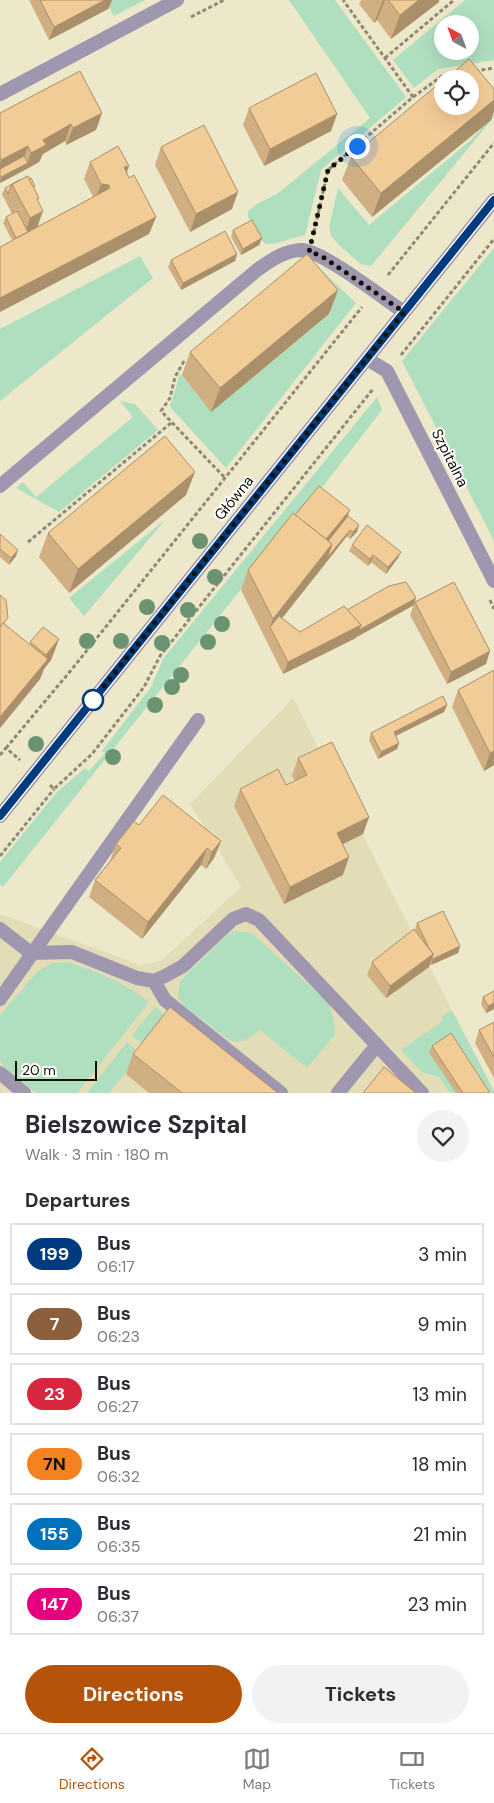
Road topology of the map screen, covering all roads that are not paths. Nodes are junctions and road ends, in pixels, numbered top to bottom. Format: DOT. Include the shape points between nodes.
graph roads {
  1 [pos="177,0"];
  2 [pos="0,94"];
  3 [pos="494,200"];
  4 [pos="404,312"];
  5 [pos="367,358"];
  6 [pos="0,486"];
  7 [pos="494,581"];
  8 [pos="198,720"];
  9 [pos="0,816"];
  10 [pos="0,929"];
  11 [pos="31,954"];
  12 [pos="154,980"];
  13 [pos="0,999"];
  14 [pos="377,1045"];
  15 [pos="0,1073"];
  16 [pos="24,1093"];
  17 [pos="281,1093"];
  18 [pos="338,1093"];
  19 [pos="422,1093"];
  1 -- 2 [label="street"];
  3 -- 4 [label="street, Główna"];
  4 -- 5 [label="street, Główna"];
  4 -- 6 [label="street" via="320,255 302,250 278,256 257,270"];
  5 -- 7 [label="street, Szpitalna" via="387,371"];
  5 -- 9 [label="street, Główna"];
  8 -- 11 [label="street"];
  10 -- 11 [label="street"];
  11 -- 12 [label="street" via="72,952 137,978"];
  11 -- 13 [label="street"];
  12 -- 14 [label="street" via="183,966 233,919 246,914 259,920"];
  12 -- 17 [label="street" via="165,1000"];
  14 -- 18 [label="street"];
  14 -- 19 [label="street"];
  15 -- 16 [label="street"];
}
